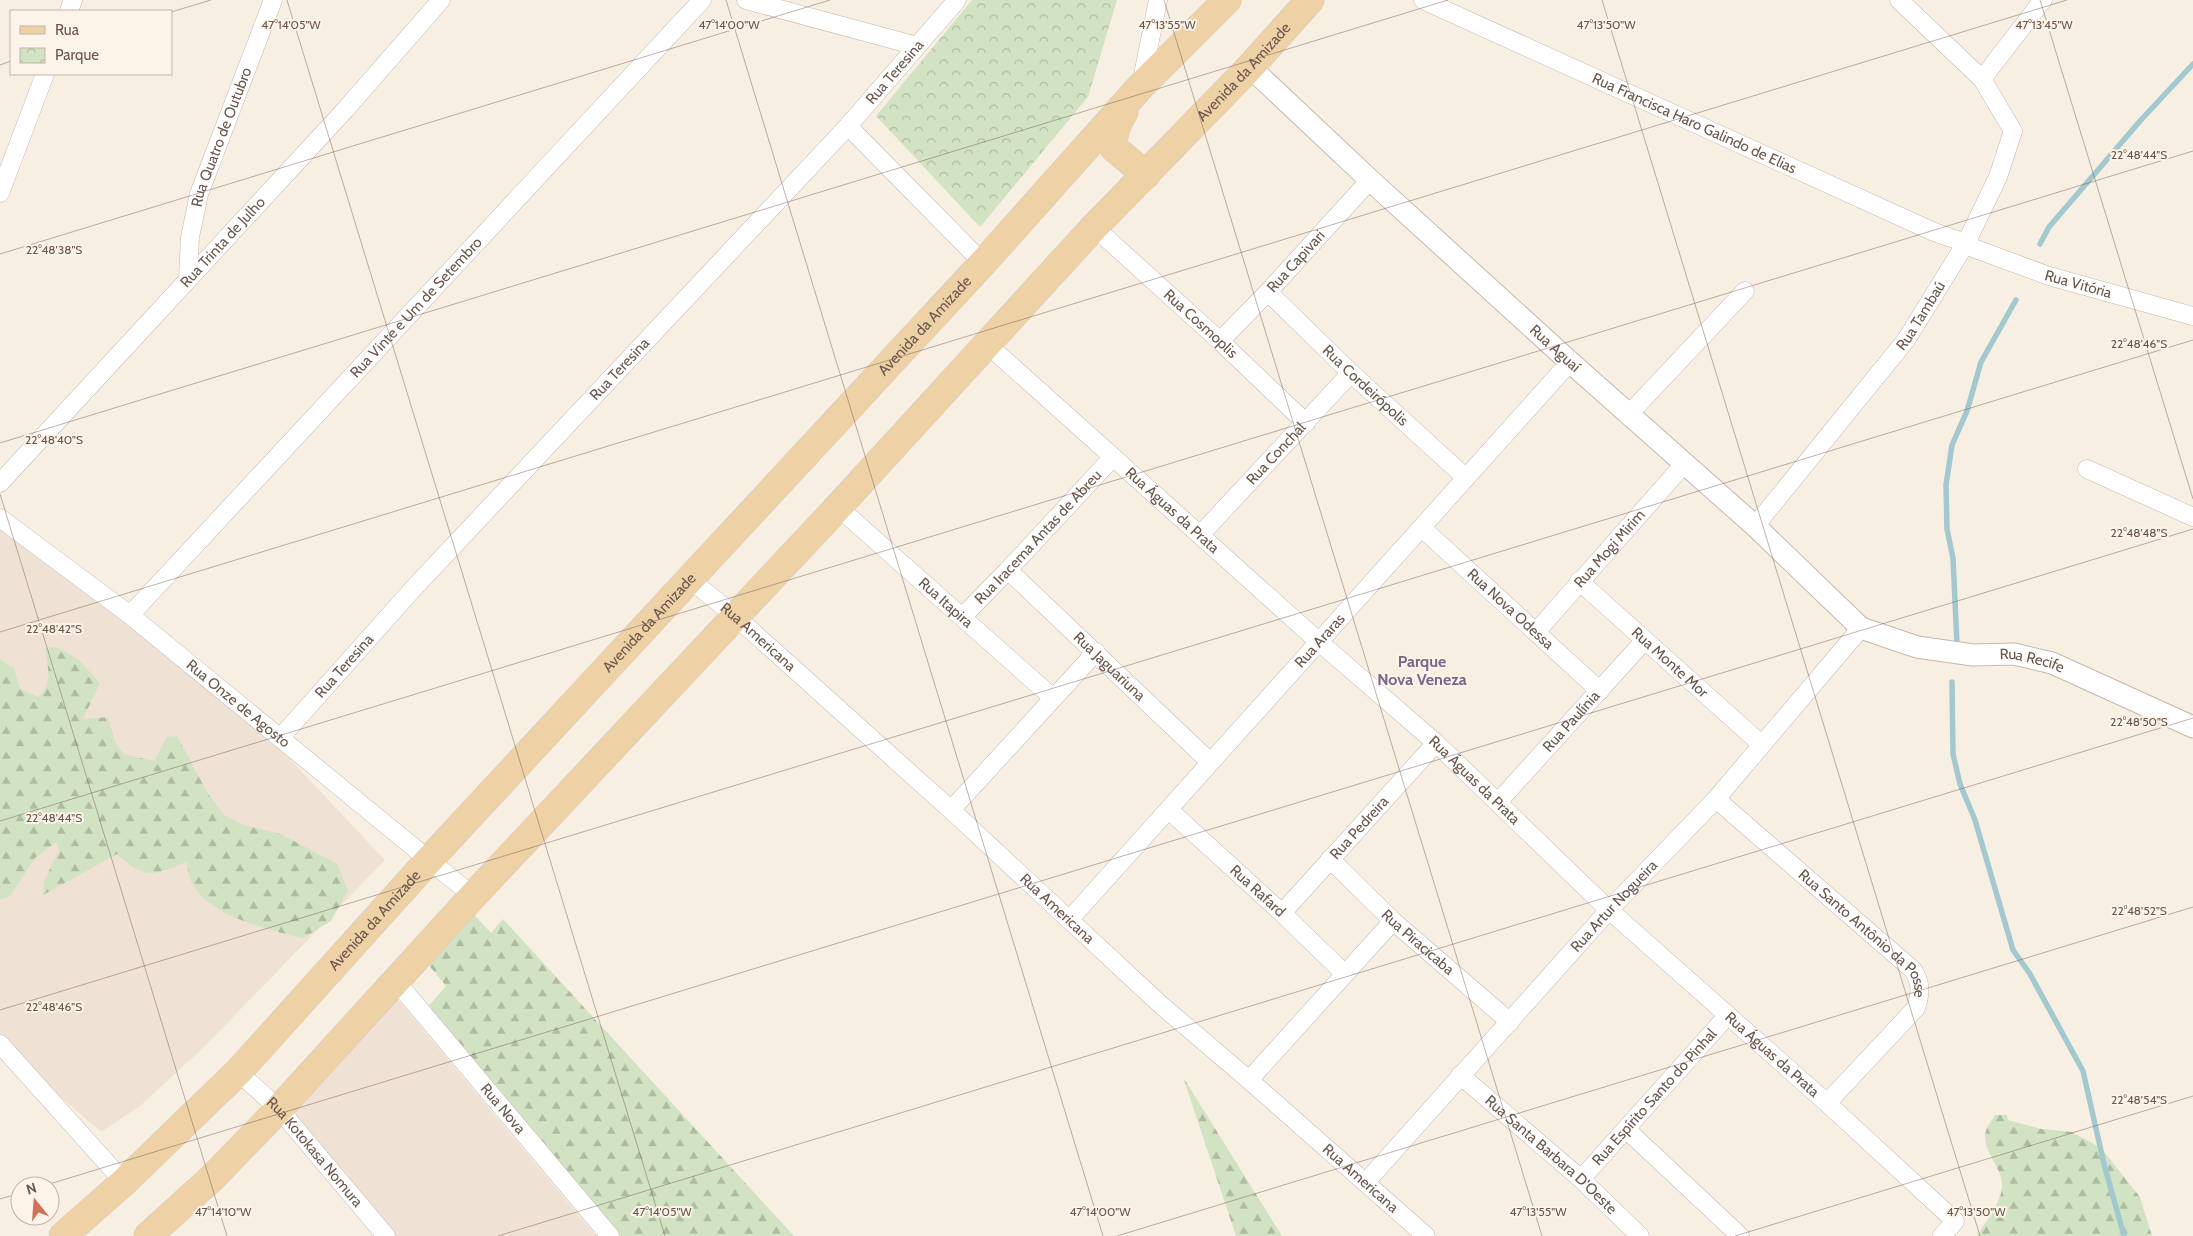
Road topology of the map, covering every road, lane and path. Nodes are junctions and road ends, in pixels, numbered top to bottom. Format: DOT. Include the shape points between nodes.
graph roads {
  1 [pos="273,0"];
  2 [pos="441,0"];
  3 [pos="702,0"];
  4 [pos="746,0"];
  5 [pos="958,0"];
  6 [pos="1158,0"];
  7 [pos="1227,0"];
  8 [pos="1310,0"];
  9 [pos="1423,0"];
  10 [pos="2042,0"];
  11 [pos="1898,1"];
  12 [pos="917,46"];
  13 [pos="1250,67"];
  14 [pos="45,75"];
  15 [pos="1982,79"];
  16 [pos="1141,86"];
  17 [pos="848,126"];
  18 [pos="1146,175"];
  19 [pos="1370,180"];
  20 [pos="0,193"];
  21 [pos="1094,227"];
  22 [pos="1966,243"];
  23 [pos="982,263"];
  24 [pos="188,278"];
  25 [pos="1745,291"];
  26 [pos="1268,292"];
  27 [pos="2193,316"];
  28 [pos="1220,341"];
  29 [pos="987,344"];
  30 [pos="1570,362"];
  31 [pos="1351,373"];
  32 [pos="1630,414"];
  33 [pos="1306,423"];
  34 [pos="1113,457"];
  35 [pos="1684,464"];
  36 [pos="2087,469"];
  37 [pos="1465,477"];
  38 [pos="0,483"];
  39 [pos="838,507"];
  40 [pos="2193,517"];
  41 [pos="0,518"];
  42 [pos="1755,526"];
  43 [pos="1422,528"];
  44 [pos="1201,534"];
  45 [pos="1008,570"];
  46 [pos="690,580"];
  47 [pos="1580,581"];
  48 [pos="130,615"];
  49 [pos="735,616"];
  50 [pos="962,616"];
  51 [pos="1860,628"];
  52 [pos="1536,632"];
  53 [pos="1645,640"];
  54 [pos="1318,641"];
  55 [pos="1096,652"];
  56 [pos="1600,691"];
  57 [pos="1053,698"];
  58 [pos="2193,727"];
  59 [pos="281,737"];
  60 [pos="1436,744"];
  61 [pos="1762,744"];
  62 [pos="1210,762"];
  63 [pos="1716,800"];
  64 [pos="1498,802"];
  65 [pos="951,810"];
  66 [pos="1169,810"];
  67 [pos="1330,859"];
  68 [pos="429,860"];
  69 [pos="473,896"];
  70 [pos="1609,910"];
  71 [pos="1282,913"];
  72 [pos="1070,919"];
  73 [pos="1393,921"];
  74 [pos="1344,973"];
  75 [pos="395,980"];
  76 [pos="1728,1015"];
  77 [pos="1510,1022"];
  78 [pos="0,1044"];
  79 [pos="238,1072"];
  80 [pos="1460,1075"];
  81 [pos="1249,1080"];
  82 [pos="1827,1104"];
  83 [pos="279,1109"];
  84 [pos="1627,1130"];
  85 [pos="1581,1179"];
  86 [pos="124,1182"];
  87 [pos="1366,1182"];
  88 [pos="1736,1235"];
  89 [pos="62,1236"];
  90 [pos="148,1236"];
  91 [pos="386,1236"];
  92 [pos="610,1236"];
  93 [pos="1426,1236"];
  94 [pos="1640,1236"];
  95 [pos="1942,1236"];
  1 -- 24 [label="street, Rua Quatro de Outubro" via="199,194 190,237"];
  2 -- 24 [label="street, Rua Trinta de Julho" via="345,110"];
  3 -- 48 [label="street, Rua Vinte e Um de Setembro"];
  4 -- 12 [label="street"];
  5 -- 12 [label="street, Rua Teresina"];
  6 -- 16 [label="street"];
  7 -- 16 [label="main road, Avenida da Amizade"];
  8 -- 13 [label="main road, Avenida da Amizade"];
  9 -- 22 [label="street, Rua Francisca Haro Galindo de Elias" via="1934,232"];
  10 -- 15 [label="street"];
  11 -- 15 [label="street, Rua Tambaú"];
  12 -- 17 [label="street, Rua Teresina"];
  13 -- 18 [label="main road, Avenida da Amizade"];
  13 -- 19 [label="street, Rua Aguaí"];
  14 -- 20 [label="street"];
  15 -- 22 [label="street, Rua Tambaú" via="2013,130 1998,177"];
  16 -- 18 [label="main road" via="1115,128 1113,140 1114,148"];
  16 -- 23 [label="main road, Avenida da Amizade"];
  17 -- 23 [label="street"];
  17 -- 59 [label="street, Rua Teresina" via="412,590"];
  18 -- 21 [label="main road, Avenida da Amizade"];
  19 -- 26 [label="street, Rua Capivari"];
  19 -- 30 [label="street, Rua Aguaí"];
  21 -- 28 [label="street, Rua Cosmoplis"];
  21 -- 29 [label="main road, Avenida da Amizade"];
  22 -- 27 [label="street, Rua Vitória" via="2045,275"];
  22 -- 42 [label="street, Rua Tambaú" via="1906,340"];
  23 -- 46 [label="main road, Avenida da Amizade"];
  24 -- 38 [label="street, Rua Trinta de Julho"];
  25 -- 32 [label="street"];
  26 -- 28 [label="street, Rua Capivari"];
  26 -- 31 [label="street, Rua Cordeirópolis"];
  28 -- 33 [label="street, Rua Cosmoplis"];
  29 -- 34 [label="street, Rua Águas da Prata"];
  29 -- 39 [label="main road, Avenida da Amizade"];
  30 -- 32 [label="street, Rua Aguaí"];
  30 -- 37 [label="street, Rua Araras"];
  31 -- 33 [label="street, Rua Conchal"];
  31 -- 37 [label="street, Rua Cordeirópolis"];
  32 -- 35 [label="street, Rua Aguaí"];
  33 -- 44 [label="street, Rua Conchal"];
  34 -- 44 [label="street, Rua Águas da Prata"];
  34 -- 45 [label="street, Rua Iracema Antas de Abreu"];
  35 -- 42 [label="street, Rua Aguaí"];
  35 -- 47 [label="street, Rua Mogi Mirim"];
  36 -- 40 [label="street"];
  37 -- 43 [label="street, Rua Araras"];
  39 -- 49 [label="main road, Avenida da Amizade"];
  39 -- 50 [label="street, Rua Itapira"];
  41 -- 48 [label="street, Rua Onze de Agosto"];
  42 -- 51 [label="street, Rua Aguaí"];
  43 -- 52 [label="street, Rua Nova Odessa"];
  43 -- 54 [label="street, Rua Araras"];
  44 -- 54 [label="street, Rua Águas da Prata"];
  45 -- 50 [label="street, Rua Iracema Antas de Abreu"];
  45 -- 55 [label="street, Rua Jaguariuna"];
  46 -- 49 [label="street, Rua Americana"];
  46 -- 68 [label="main road, Avenida da Amizade"];
  47 -- 52 [label="street, Rua Mogi Mirim"];
  47 -- 53 [label="street, Rua Monte Mor"];
  48 -- 59 [label="street, Rua Onze de Agosto"];
  49 -- 65 [label="street, Rua Americana"];
  49 -- 69 [label="main road, Avenida da Amizade"];
  50 -- 57 [label="street, Rua Itapira"];
  51 -- 58 [label="street, Rua Recife" via="1917,647 1973,655 2014,654 2052,663"];
  51 -- 61 [label="street, Rua Artur Nogueira"];
  52 -- 56 [label="street, Rua Nova Odessa"];
  53 -- 56 [label="street, Rua Paulínia"];
  53 -- 61 [label="street, Rua Monte Mor"];
  54 -- 60 [label="street, Rua Águas da Prata"];
  54 -- 62 [label="street, Rua Araras"];
  55 -- 57 [label="street"];
  55 -- 62 [label="street, Rua Jaguariuna"];
  56 -- 64 [label="street, Rua Paulínia"];
  57 -- 65 [label="street"];
  59 -- 68 [label="street, Rua Onze de Agosto"];
  60 -- 64 [label="street, Rua Águas da Prata"];
  60 -- 67 [label="street, Rua Pedreira"];
  61 -- 63 [label="street, Rua Artur Nogueira"];
  62 -- 66 [label="street, Rua Araras"];
  63 -- 70 [label="street, Rua Artur Nogueira"];
  63 -- 82 [label="street, Rua Santo Antônio da Posse" via="1913,970 1918,979 1920,997 1916,1008"];
  64 -- 70 [label="street, Rua Águas da Prata"];
  65 -- 72 [label="street, Rua Americana"];
  66 -- 71 [label="street, Rua Rafard"];
  66 -- 72 [label="street, Rua Araras"];
  67 -- 71 [label="street, Rua Pedreira"];
  67 -- 73 [label="street, Rua Piracicaba"];
  68 -- 69 [label="street, Rua Onze de Agosto"];
  68 -- 79 [label="main road, Avenida da Amizade"];
  69 -- 75 [label="main road, Avenida da Amizade"];
  70 -- 76 [label="street, Rua Águas da Prata"];
  70 -- 77 [label="street, Rua Artur Nogueira"];
  71 -- 74 [label="street, Rua Rafard"];
  72 -- 81 [label="street, Rua Americana" via="1160,1005"];
  73 -- 74 [label="street"];
  73 -- 77 [label="street, Rua Piracicaba"];
  74 -- 81 [label="street"];
  75 -- 83 [label="main road, Avenida da Amizade"];
  75 -- 92 [label="street, Rua Nova"];
  76 -- 82 [label="street, Rua Águas da Prata"];
  76 -- 84 [label="street, Rua Espírito Santo do Pinhal"];
  77 -- 80 [label="street, Rua Artur Nogueira"];
  78 -- 86 [label="street"];
  79 -- 83 [label="street, Rua Kotokasa Nomura"];
  79 -- 86 [label="main road, Avenida da Amizade"];
  80 -- 85 [label="street, Rua Santa Barbara D'Oeste"];
  80 -- 87 [label="street, Rua Artur Nogueira"];
  81 -- 87 [label="street, Rua Americana"];
  82 -- 95 [label="street, Rua Águas da Prata" via="1955,1221"];
  83 -- 90 [label="main road, Avenida da Amizade" via="213,1177"];
  83 -- 91 [label="street, Rua Kotokasa Nomura"];
  84 -- 85 [label="street, Rua Espírito Santo do Pinhal"];
  84 -- 88 [label="street"];
  85 -- 94 [label="street, Rua Santa Barbara D'Oeste"];
  86 -- 89 [label="main road, Avenida da Amizade"];
  87 -- 93 [label="street, Rua Americana"];
}
